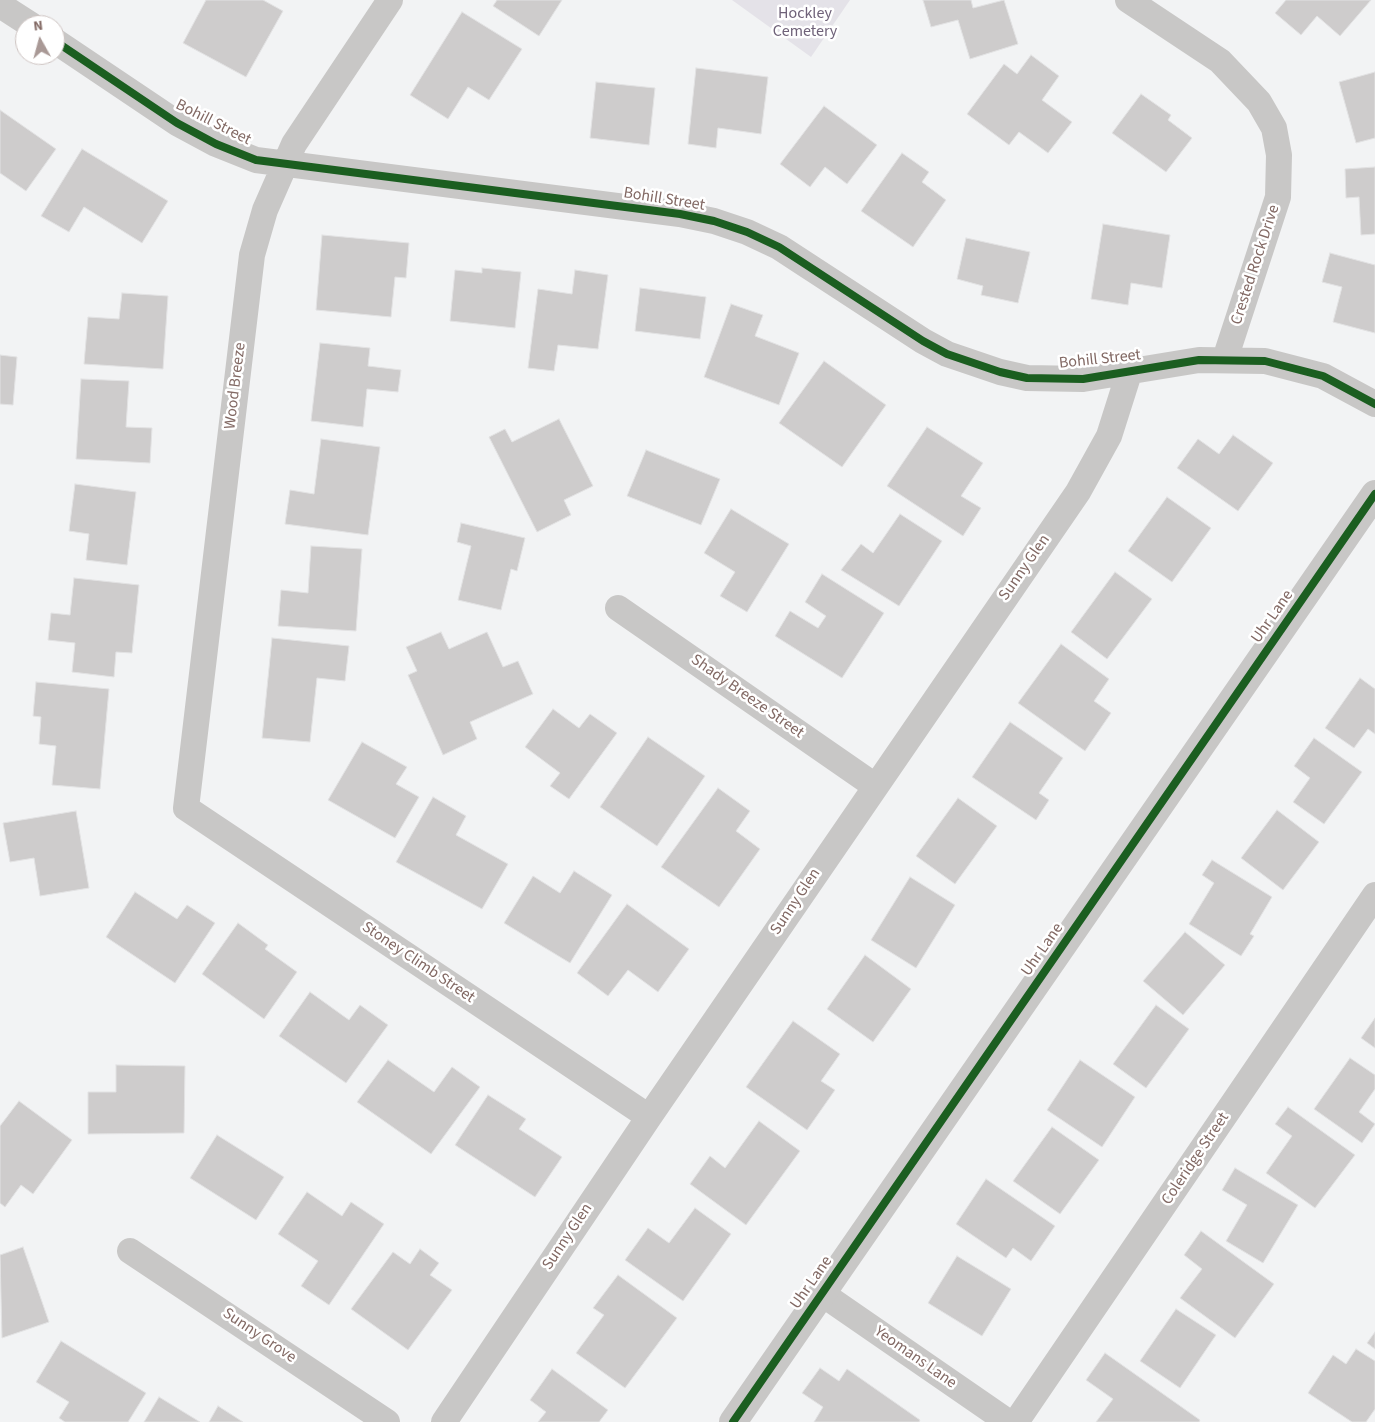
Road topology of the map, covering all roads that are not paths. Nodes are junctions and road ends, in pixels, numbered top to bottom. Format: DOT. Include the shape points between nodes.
graph roads {
  1 [pos="390,0"];
  2 [pos="1128,0"];
  3 [pos="0,5"];
  4 [pos="16,15"];
  5 [pos="65,48"];
  6 [pos="283,165"];
  7 [pos="1226,359"];
  8 [pos="1130,373"];
  9 [pos="1375,404"];
  10 [pos="1375,494"];
  11 [pos="618,608"];
  12 [pos="875,786"];
  13 [pos="186,808"];
  14 [pos="1375,895"];
  15 [pos="649,1117"];
  16 [pos="130,1251"];
  17 [pos="822,1294"];
  18 [pos="387,1422"];
  19 [pos="444,1422"];
  20 [pos="733,1422"];
  21 [pos="1008,1422"];
  22 [pos="1016,1422"];
  1 -- 6 [label="street, Wood Breeze" via="326,93"];
  2 -- 7 [label="street, Crested Rock Drive" via="1220,61 1259,102 1274,128 1279,155 1278,197"];
  3 -- 4 [label="street"];
  5 -- 6 [label="street, Bohill Street" via="216,144 256,160"];
  6 -- 8 [label="street, Bohill Street" via="680,214 714,221 779,247 947,354 1027,378 1083,379"];
  6 -- 13 [label="street, Wood Breeze" via="252,255"];
  7 -- 8 [label="street, Bohill Street" via="1170,364"];
  7 -- 9 [label="street, Bohill Street" via="1265,361 1323,376"];
  8 -- 12 [label="street, Sunny Glen" via="1109,436 1078,492"];
  10 -- 17 [label="street, Uhr Lane"];
  11 -- 12 [label="street, Shady Breeze Street"];
  12 -- 15 [label="street, Sunny Glen"];
  13 -- 15 [label="street, Stoney Climb Street"];
  14 -- 22 [label="street, Coleridge Street"];
  15 -- 19 [label="street, Sunny Glen"];
  16 -- 18 [label="street, Sunny Grove"];
  17 -- 20 [label="street, Uhr Lane"];
  17 -- 21 [label="street, Yeomans Lane"];
}
